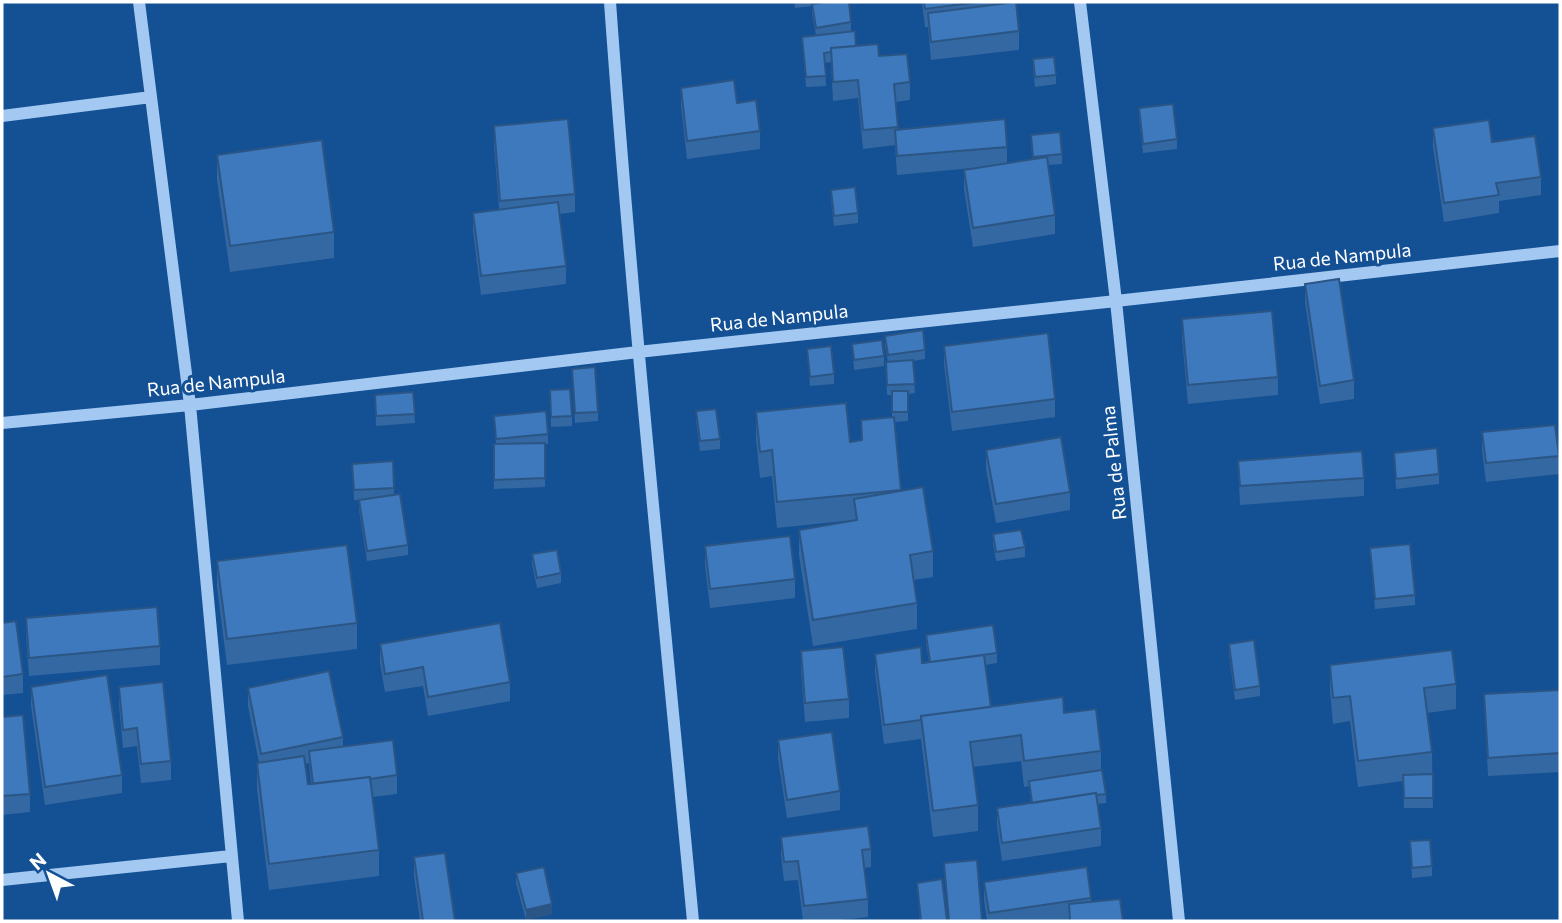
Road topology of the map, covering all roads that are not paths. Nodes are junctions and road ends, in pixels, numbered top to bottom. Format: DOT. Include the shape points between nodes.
graph roads {
  1 [pos="139,2"];
  2 [pos="610,2"];
  3 [pos="1080,2"];
  4 [pos="151,97"];
  5 [pos="2,116"];
  6 [pos="1560,251"];
  7 [pos="1116,301"];
  8 [pos="638,352"];
  9 [pos="190,405"];
  10 [pos="2,424"];
  11 [pos="231,856"];
  12 [pos="2,880"];
  13 [pos="238,921"];
  14 [pos="693,921"];
  15 [pos="1180,921"];
  1 -- 4 [label="street"];
  2 -- 8 [label="street"];
  3 -- 7 [label="street, Rua de Palma"];
  4 -- 5 [label="street"];
  4 -- 9 [label="street"];
  6 -- 7 [label="street, Rua de Nampula"];
  7 -- 8 [label="street, Rua de Nampula"];
  7 -- 15 [label="street, Rua de Palma"];
  8 -- 9 [label="street, Rua de Nampula"];
  8 -- 14 [label="street"];
  9 -- 10 [label="street, Rua de Nampula"];
  9 -- 11 [label="street"];
  11 -- 12 [label="street"];
  11 -- 13 [label="street"];
}
